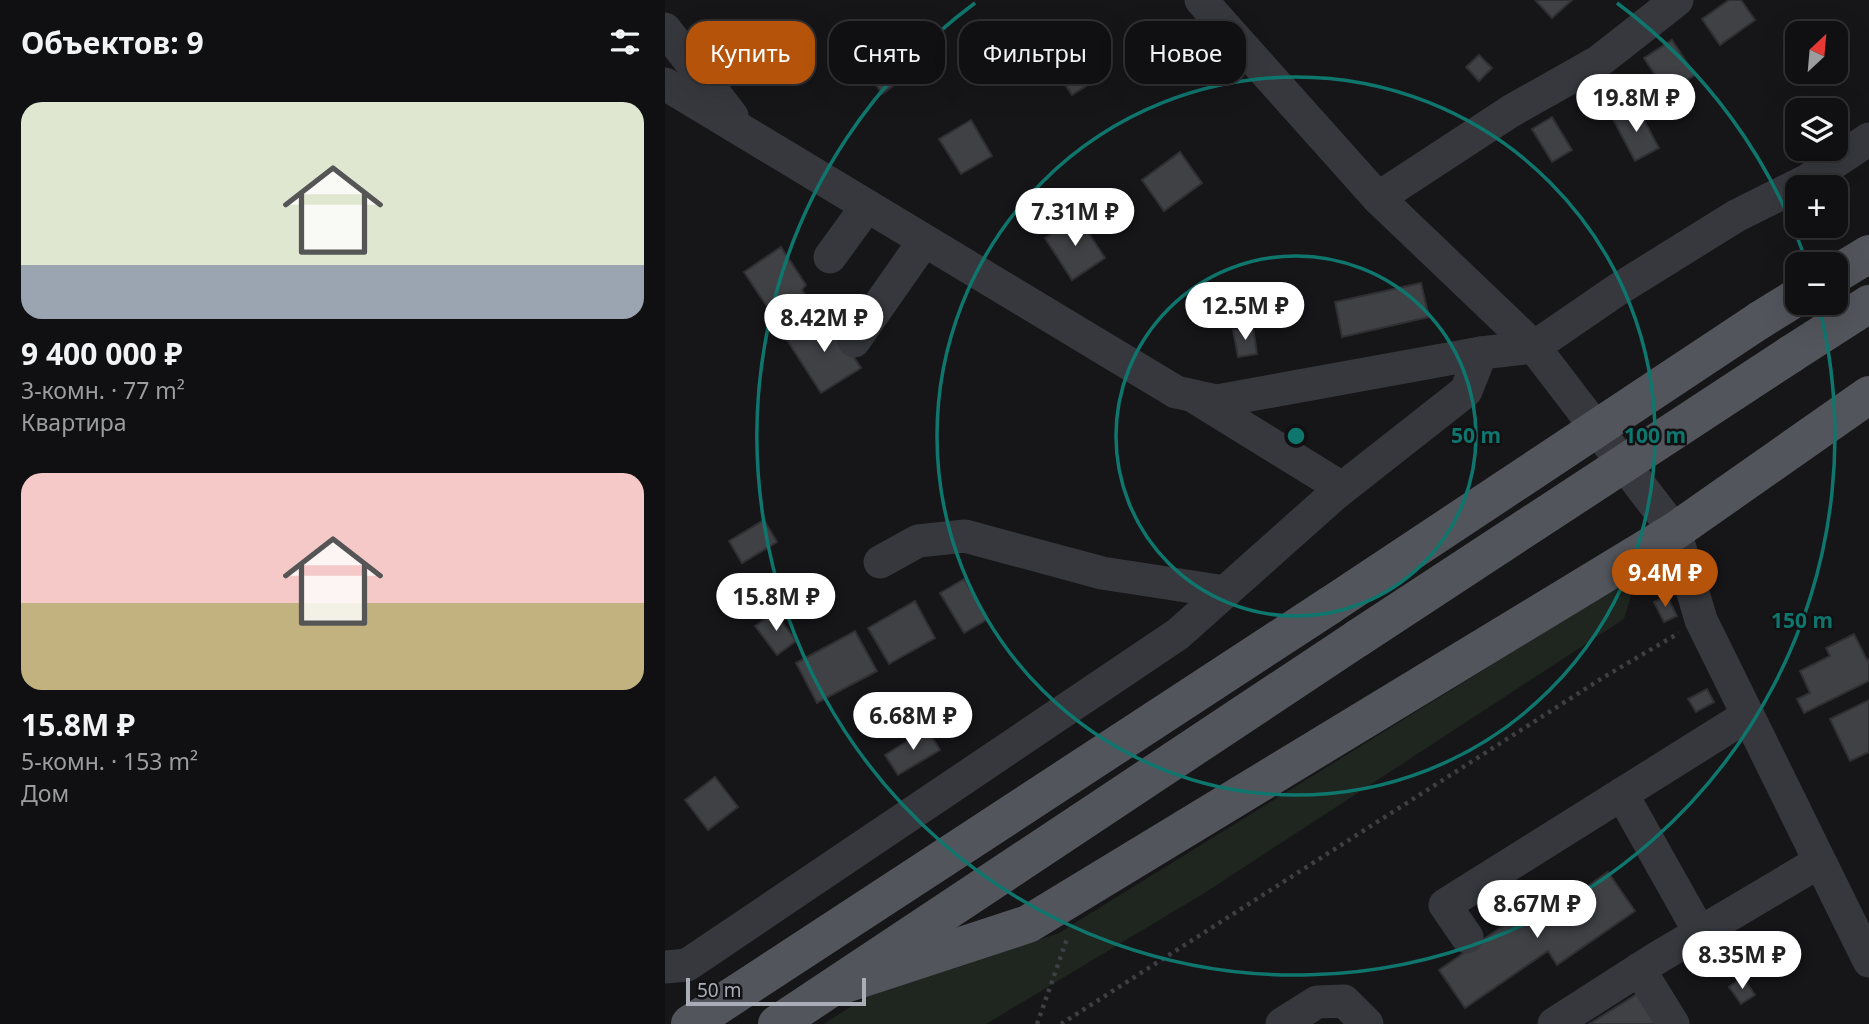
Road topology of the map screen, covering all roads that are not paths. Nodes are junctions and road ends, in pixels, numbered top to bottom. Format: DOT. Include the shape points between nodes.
graph roads {
  1 [pos="1201,0"];
  2 [pos="1677,0"];
  3 [pos="665,29"];
  4 [pos="665,84"];
  5 [pos="745,132"];
  6 [pos="1869,139"];
  7 [pos="1378,198"];
  8 [pos="867,206"];
  9 [pos="924,241"];
  10 [pos="1869,254"];
  11 [pos="830,257"];
  12 [pos="1848,267"];
  13 [pos="1785,304"];
  14 [pos="1869,304"];
  15 [pos="854,341"];
  16 [pos="1534,347"];
  17 [pos="1481,353"];
  18 [pos="1869,395"];
  19 [pos="1196,398"];
  20 [pos="1342,488"];
  21 [pos="1675,531"];
  22 [pos="880,562"];
  23 [pos="1225,592"];
  24 [pos="1748,715"];
  25 [pos="1622,794"];
  26 [pos="1819,862"];
  27 [pos="1700,933"];
  28 [pos="1467,937"];
  29 [pos="1869,961"];
  30 [pos="665,967"];
  31 [pos="1639,970"];
  32 [pos="833,988"];
  33 [pos="690,1024"];
  34 [pos="777,1024"];
  35 [pos="1282,1024"];
  36 [pos="1367,1024"];
  37 [pos="1554,1024"];
  38 [pos="1673,1024"];
  1 -- 7 [label="street"];
  2 -- 7 [label="street" via="1598,62 1511,111"];
  3 -- 5 [label="street"];
  4 -- 5 [label="street"];
  5 -- 8 [label="street"];
  6 -- 16 [label="street" via="1808,180 1736,216"];
  7 -- 16 [label="street"];
  8 -- 9 [label="street"];
  8 -- 11 [label="street"];
  9 -- 15 [label="street"];
  9 -- 19 [label="street" via="1176,392"];
  10 -- 12 [label="main road"];
  13 -- 33 [label="main road, bridge"];
  14 -- 32 [label="main road, bridge"];
  16 -- 17 [label="street"];
  16 -- 21 [label="street"];
  17 -- 19 [label="street" via="1217,401"];
  17 -- 20 [label="street" via="1466,391"];
  18 -- 21 [label="main road"];
  19 -- 20 [label="street"];
  20 -- 23 [label="street"];
  21 -- 24 [label="street" via="1701,620"];
  21 -- 32 [label="main road" via="1028,924"];
  22 -- 23 [label="street" via="918,541 965,536 1102,573"];
  23 -- 30 [label="street" via="1178,634 687,965"];
  24 -- 25 [label="street"];
  24 -- 26 [label="street"];
  25 -- 27 [label="street"];
  25 -- 28 [label="street" via="1445,905"];
  26 -- 27 [label="street"];
  26 -- 29 [label="street"];
  27 -- 31 [label="street"];
  31 -- 37 [label="street"];
  31 -- 38 [label="street"];
  32 -- 34 [label="main road"];
  35 -- 36 [label="street" via="1317,1002 1344,1000"];
}
